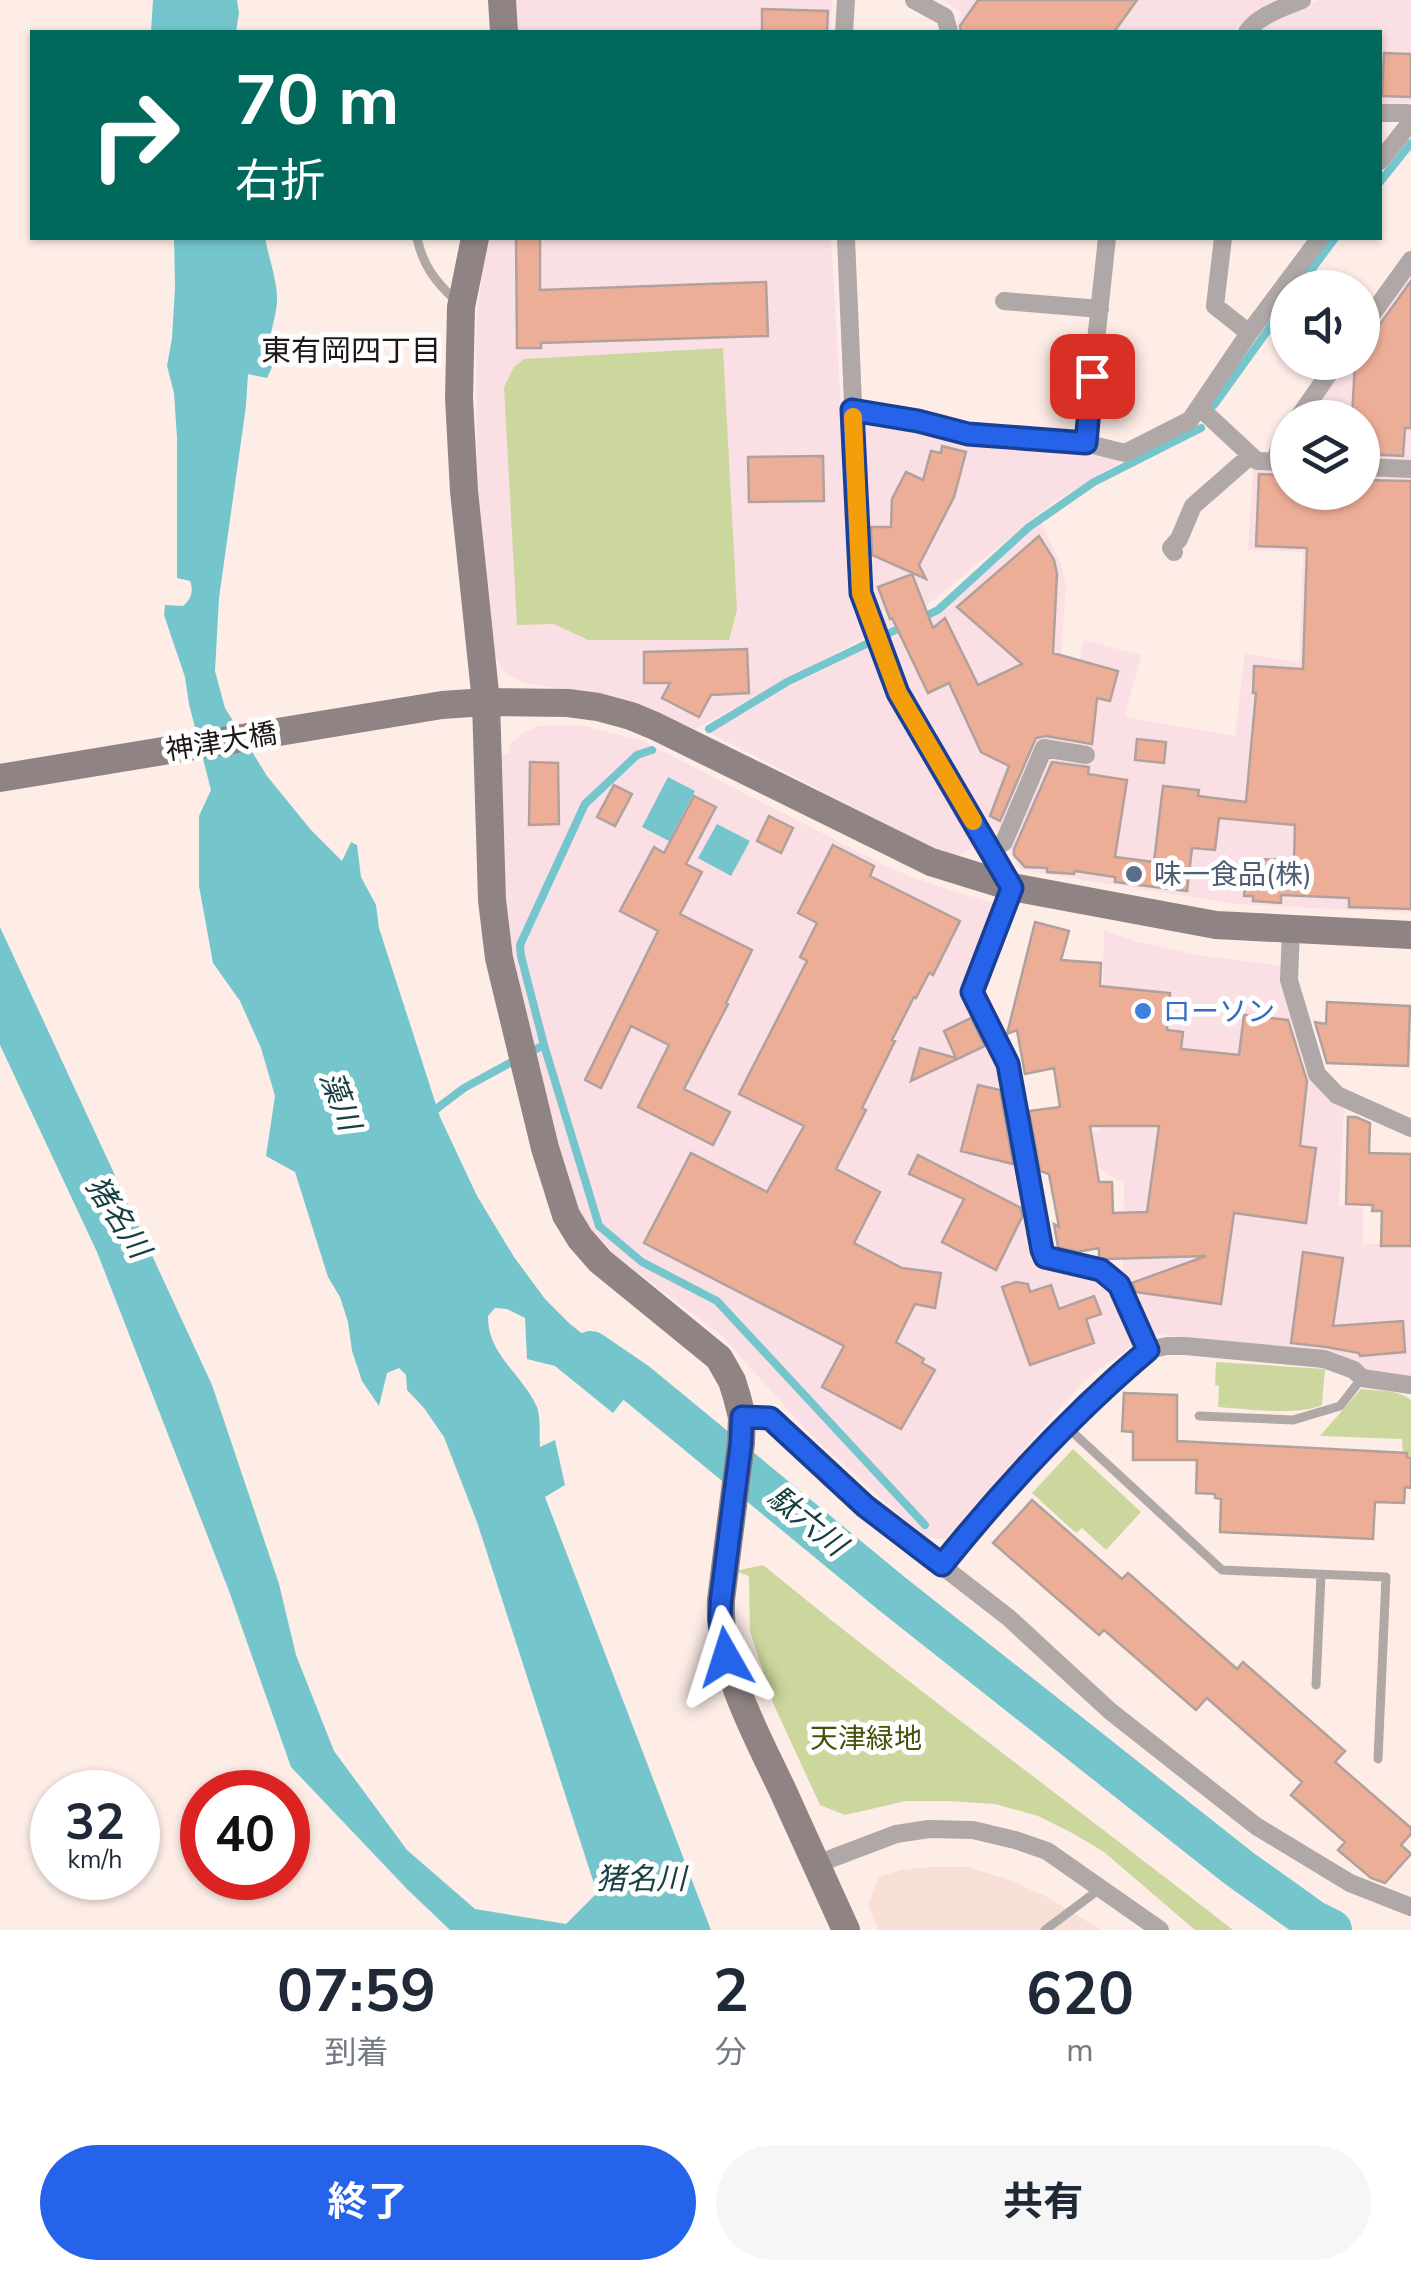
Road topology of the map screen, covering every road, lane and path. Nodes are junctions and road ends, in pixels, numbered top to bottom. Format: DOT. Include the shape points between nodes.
graph roads {
  1 [pos="502,0"];
  2 [pos="846,0"];
  3 [pos="914,0"];
  4 [pos="1302,0"];
  5 [pos="504,30"];
  6 [pos="844,30"];
  7 [pos="949,30"];
  8 [pos="1248,30"];
  9 [pos="1382,113"];
  10 [pos="1382,159"];
  11 [pos="417,240"];
  12 [pos="475,240"];
  13 [pos="846,240"];
  14 [pos="1107,240"];
  15 [pos="1223,240"];
  16 [pos="1319,240"];
  17 [pos="1411,260"];
  18 [pos="1004,301"];
  19 [pos="1380,303"];
  20 [pos="461,307"];
  21 [pos="1100,310"];
  22 [pos="1249,333"];
  23 [pos="1199,407"];
  24 [pos="852,410"];
  25 [pos="1086,443"];
  26 [pos="1250,456"];
  27 [pos="1270,461"];
  28 [pos="1380,468"];
  29 [pos="1411,469"];
  30 [pos="1174,552"];
  31 [pos="486,702"];
  32 [pos="1086,755"];
  33 [pos="0,778"];
  34 [pos="991,851"];
  35 [pos="1012,888"];
  36 [pos="1291,930"];
  37 [pos="1411,934"];
  38 [pos="1411,1128"];
  39 [pos="1148,1350"];
  40 [pos="1362,1378"];
  41 [pos="1411,1385"];
  42 [pos="1199,1416"];
  43 [pos="1066,1426"];
  44 [pos="741,1430"];
  45 [pos="942,1565"];
  46 [pos="1322,1575"];
  47 [pos="1316,1684"];
  48 [pos="1378,1759"];
  49 [pos="817,1864"];
  50 [pos="1101,1888"];
  51 [pos="1411,1908"];
  52 [pos="846,1930"];
  53 [pos="1045,1930"];
  54 [pos="1160,1930"];
  1 -- 5 [label="street"];
  2 -- 6 [label="street"];
  3 -- 7 [label="street" via="946,18"];
  4 -- 8 [label="street"];
  9 -- 10 [label="street" via="1407,113 1410,124"];
  11 -- 20 [label="lane" via="422,260"];
  12 -- 20 [label="street"];
  13 -- 24 [label="street"];
  14 -- 21 [label="street"];
  15 -- 22 [label="street" via="1215,306"];
  16 -- 22 [label="street"];
  17 -- 19 [label="street"];
  18 -- 21 [label="street"];
  20 -- 31 [label="street" via="464,491"];
  21 -- 25 [label="street"];
  22 -- 23 [label="street"];
  23 -- 25 [label="street" via="1190,420 1125,453"];
  23 -- 26 [label="street"];
  24 -- 25 [label="street" via="968,434"];
  24 -- 34 [label="street" via="861,593 898,693"];
  26 -- 27 [label="street"];
  26 -- 30 [label="street" via="1194,506"];
  28 -- 29 [label="street"];
  31 -- 33 [label="street, 神津大橋"];
  31 -- 35 [label="street, 神津大橋" via="568,703 630,716 931,862"];
  31 -- 44 [label="street" via="500,958 566,1215 600,1261 719,1358 732,1381"];
  32 -- 34 [label="street" via="1044,748 1004,842"];
  34 -- 35 [label="street"];
  35 -- 36 [label="street, 神津大橋" via="1216,925"];
  35 -- 39 [label="street" via="972,992 1008,1064 1042,1250 1045,1257 1101,1270 1119,1285"];
  36 -- 37 [label="street, 神津大橋"];
  36 -- 38 [label="street" via="1289,980 1317,1074 1336,1095"];
  39 -- 40 [label="street" via="1185,1346 1324,1359"];
  39 -- 43 [label="street"];
  40 -- 41 [label="street"];
  40 -- 42 [label="lane" via="1340,1406 1293,1420"];
  43 -- 45 [label="street"];
  43 -- 46 [label="lane" via="1222,1570"];
  44 -- 45 [label="street" via="770,1418 865,1506"];
  44 -- 49 [label="street" via="720,1620 726,1657"];
  45 -- 51 [label="street" via="1256,1826 1350,1882"];
  46 -- 47 [label="lane"];
  46 -- 48 [label="lane" via="1386,1577"];
  49 -- 50 [label="street" via="896,1834 973,1830 1047,1851"];
  49 -- 52 [label="street"];
  50 -- 53 [label="lane"];
  50 -- 54 [label="street"];
}
